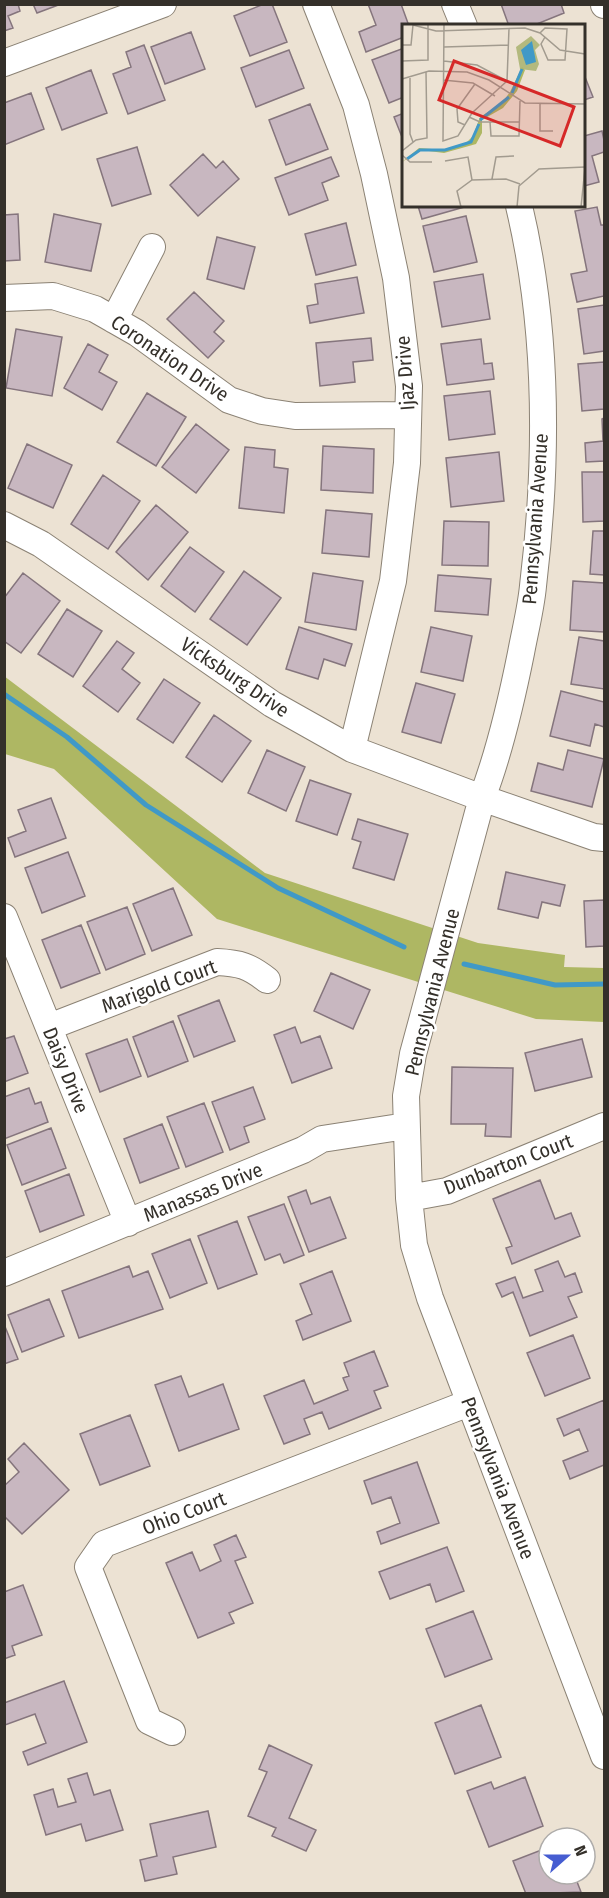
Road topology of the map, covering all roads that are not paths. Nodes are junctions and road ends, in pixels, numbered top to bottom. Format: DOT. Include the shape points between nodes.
graph roads {
  1 [pos="163,4"];
  2 [pos="316,4"];
  3 [pos="455,4"];
  4 [pos="463,24"];
  5 [pos="4,63"];
  6 [pos="519,207"];
  7 [pos="152,247"];
  8 [pos="4,298"];
  9 [pos="114,320"];
  10 [pos="408,415"];
  11 [pos="4,525"];
  12 [pos="352,748"];
  13 [pos="482,798"];
  14 [pos="604,838"];
  15 [pos="4,916"];
  16 [pos="267,980"];
  17 [pos="49,1027"];
  18 [pos="406,1126"];
  19 [pos="604,1126"];
  20 [pos="409,1198"];
  21 [pos="128,1223"];
  22 [pos="4,1273"];
  23 [pos="469,1403"];
  24 [pos="172,1732"];
  25 [pos="604,1756"];
  1 -- 5 [label="street"];
  2 -- 10 [label="street, Ijaz Drive" via="356,105 374,174 396,278 409,386"];
  3 -- 4 [label="street"];
  6 -- 13 [label="street, Pennsylvania Avenue" via="536,299 543,388 540,503 533,587 516,677 498,757"];
  7 -- 9 [label="street"];
  8 -- 9 [label="street, Coronation Drive" via="53,296 95,309"];
  9 -- 10 [label="street, Coronation Drive" via="230,400 262,411 294,416"];
  10 -- 12 [label="street, Ijaz Drive" via="407,463 393,581"];
  11 -- 12 [label="street, Vicksburg Drive" via="41,544 272,704"];
  12 -- 13 [label="street, Vicksburg Drive"];
  13 -- 14 [label="street, Vicksburg Drive"];
  13 -- 18 [label="street, Pennsylvania Avenue" via="413,1054"];
  15 -- 17 [label="street, Daisy Drive"];
  16 -- 17 [label="street, Marigold Court" via="238,963 218,962"];
  17 -- 21 [label="street, Daisy Drive"];
  18 -- 20 [label="street, Pennsylvania Avenue"];
  18 -- 21 [label="street, Manassas Drive" via="322,1139"];
  19 -- 20 [label="street, Dunbarton Court" via="447,1191"];
  20 -- 23 [label="street, Pennsylvania Avenue" via="414,1245"];
  21 -- 22 [label="street, Manassas Drive"];
  23 -- 24 [label="street, Ohio Court" via="104,1544 88,1567 149,1721"];
  23 -- 25 [label="street, Pennsylvania Avenue"];
}
